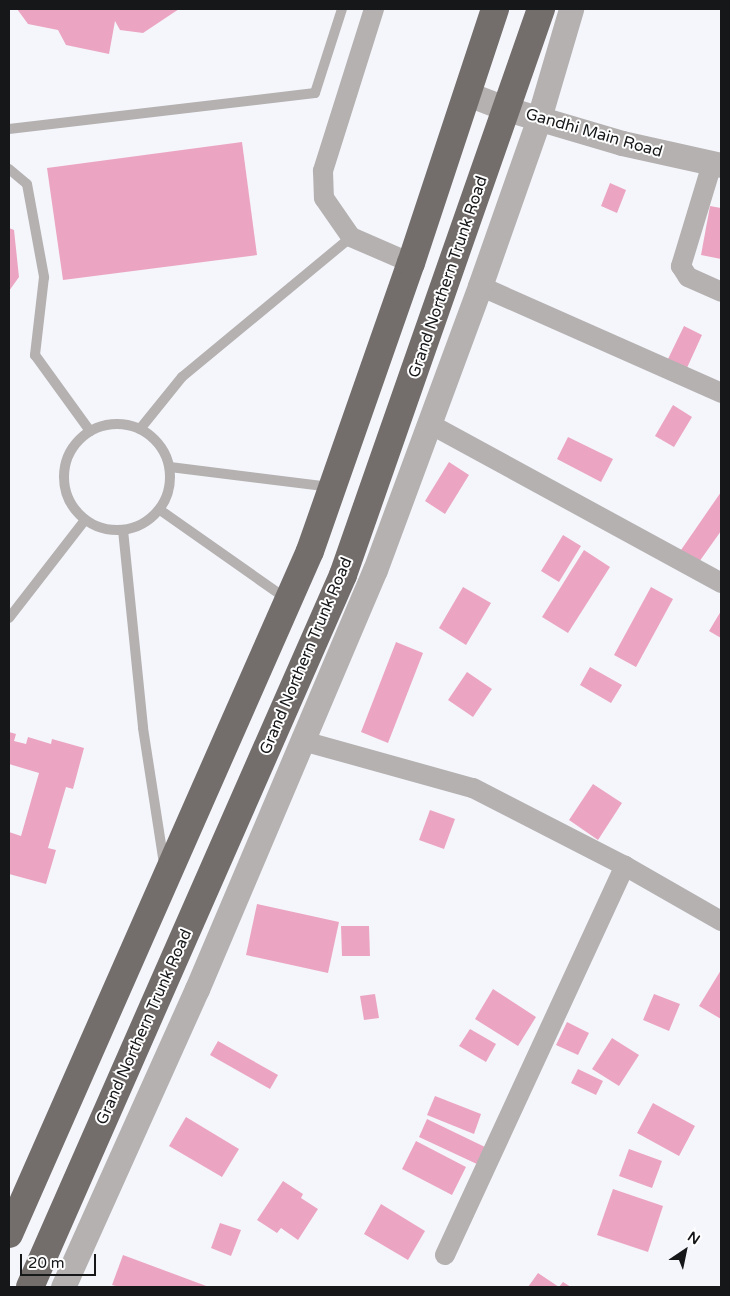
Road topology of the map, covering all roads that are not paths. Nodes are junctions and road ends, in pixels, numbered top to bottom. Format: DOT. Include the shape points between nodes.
graph roads {
  1 [pos="342,9"];
  2 [pos="374,9"];
  3 [pos="495,9"];
  4 [pos="541,9"];
  5 [pos="571,9"];
  6 [pos="468,94"];
  7 [pos="507,109"];
  8 [pos="538,118"];
  9 [pos="9,129"];
  10 [pos="716,164"];
  11 [pos="9,169"];
  12 [pos="351,237"];
  13 [pos="411,263"];
  14 [pos="480,286"];
  15 [pos="721,292"];
  16 [pos="721,393"];
  17 [pos="428,423"];
  18 [pos="140,429"];
  19 [pos="90,431"];
  20 [pos="170,467"];
  21 [pos="332,488"];
  22 [pos="160,510"];
  23 [pos="85,520"];
  24 [pos="123,530"];
  25 [pos="721,583"];
  26 [pos="289,600"];
  27 [pos="9,618"];
  28 [pos="303,741"];
  29 [pos="625,866"];
  30 [pos="166,880"];
  31 [pos="721,921"];
  32 [pos="9,1234"];
  33 [pos="445,1255"];
  34 [pos="30,1287"];
  35 [pos="63,1287"];
  1 -- 9 [label="lane" via="315,93"];
  2 -- 12 [label="street" via="322,171 324,198"];
  3 -- 6 [label="highway"];
  4 -- 7 [label="highway, Grand Northern Trunk Road"];
  5 -- 8 [label="street"];
  6 -- 7 [label="street, Gandhi Main Road"];
  6 -- 13 [label="highway"];
  7 -- 8 [label="street, Gandhi Main Road"];
  7 -- 34 [label="highway, Grand Northern Trunk Road" via="342,575"];
  8 -- 10 [label="street, Gandhi Main Road" via="622,143"];
  8 -- 14 [label="street"];
  10 -- 15 [label="street" via="682,266 688,277"];
  11 -- 19 [label="lane" via="27,184 44,277 36,355"];
  12 -- 13 [label="street"];
  12 -- 18 [label="lane" via="182,377"];
  13 -- 21 [label="highway"];
  14 -- 16 [label="street"];
  14 -- 17 [label="street"];
  17 -- 25 [label="street"];
  17 -- 28 [label="street" via="375,570"];
  18 -- 19 [label="lane" via="123,424 106,425"];
  18 -- 20 [label="lane" via="164,451"];
  19 -- 23 [label="lane" via="72,449 64,474 66,491 73,507"];
  20 -- 21 [label="lane"];
  20 -- 22 [label="lane" via="167,496"];
  21 -- 26 [label="highway"];
  22 -- 24 [label="lane" via="143,523"];
  22 -- 26 [label="lane"];
  23 -- 24 [label="lane" via="103,528"];
  23 -- 27 [label="lane"];
  24 -- 30 [label="lane" via="143,728"];
  26 -- 30 [label="highway"];
  28 -- 29 [label="street" via="473,788"];
  28 -- 35 [label="street" via="197,989"];
  29 -- 31 [label="street"];
  29 -- 33 [label="street"];
  30 -- 32 [label="highway"];
}
